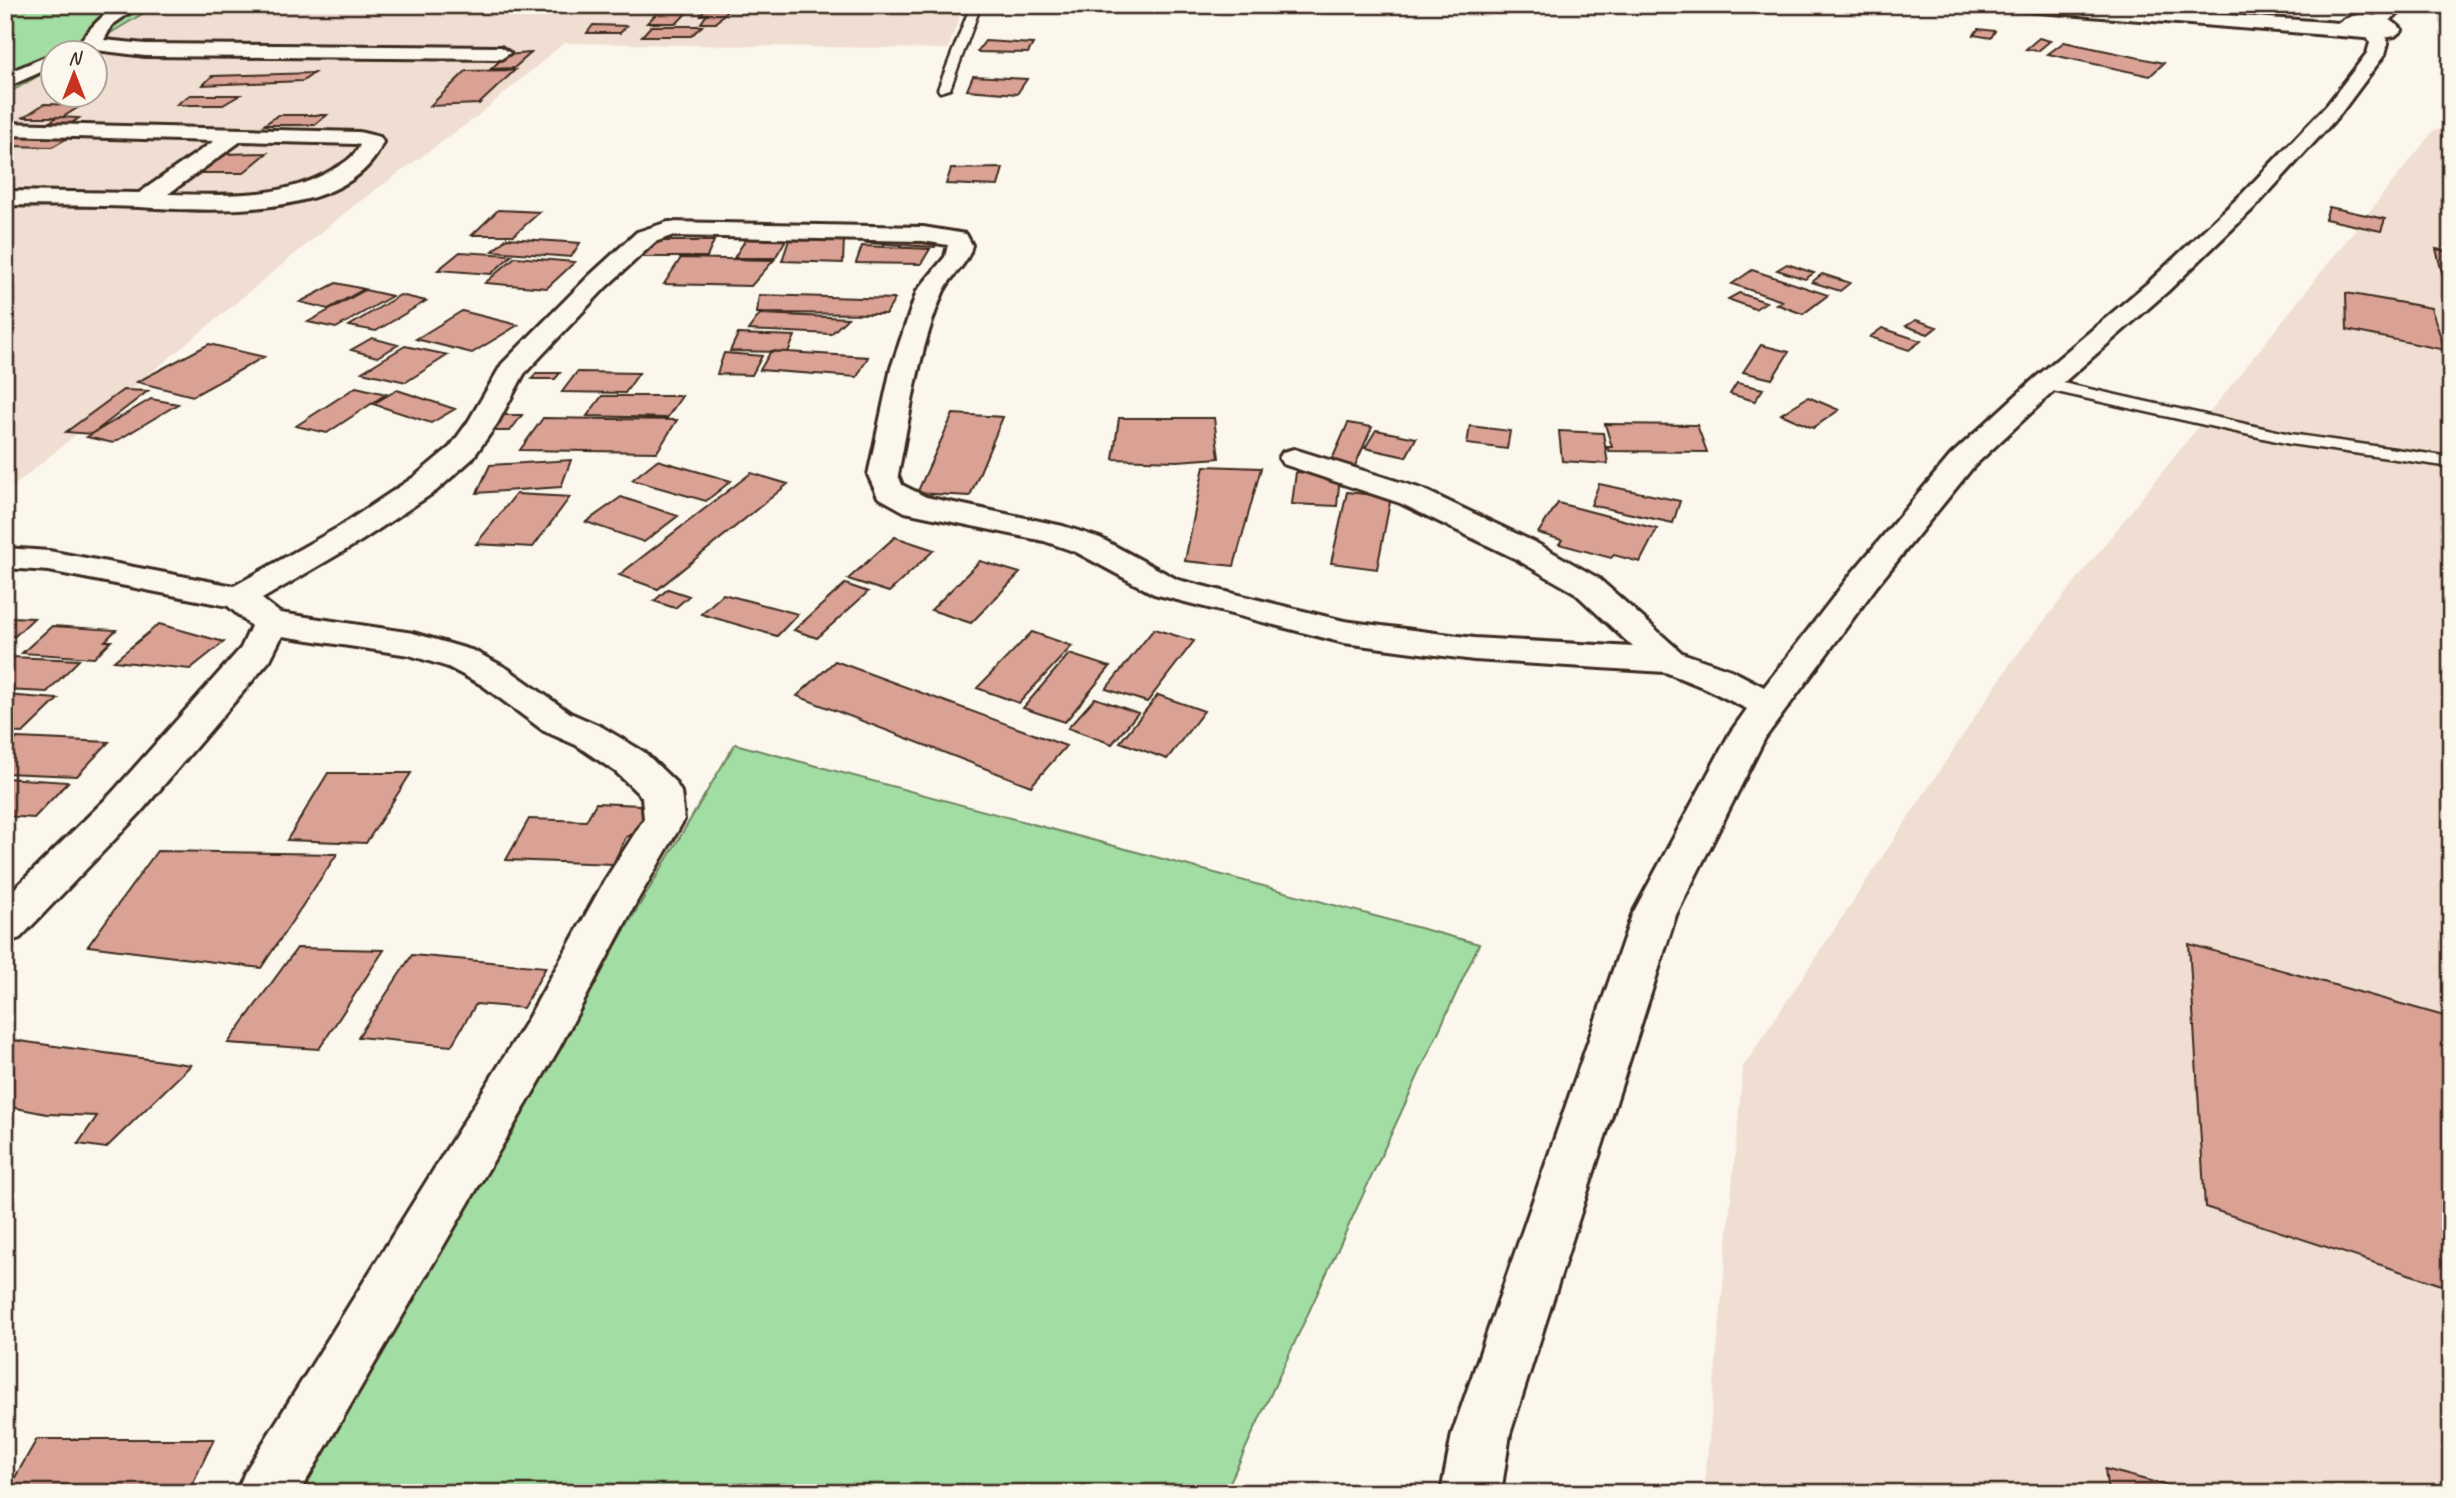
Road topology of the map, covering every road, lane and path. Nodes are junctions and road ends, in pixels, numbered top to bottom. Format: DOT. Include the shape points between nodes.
graph roads {
  1 [pos="132,5"];
  2 [pos="976,5"];
  3 [pos="2015,5"];
  4 [pos="2120,5"];
  5 [pos="2399,5"];
  6 [pos="2365,27"];
  7 [pos="96,38"];
  8 [pos="108,46"];
  9 [pos="501,53"];
  10 [pos="38,67"];
  11 [pos="5,82"];
  12 [pos="944,89"];
  13 [pos="5,129"];
  14 [pos="235,136"];
  15 [pos="5,198"];
  16 [pos="143,201"];
  17 [pos="2046,384"];
  18 [pos="1294,458"];
  19 [pos="2451,462"];
  20 [pos="5,558"];
  21 [pos="254,610"];
  22 [pos="1669,661"];
  23 [pos="1770,705"];
  24 [pos="5,926"];
  25 [pos="267,1493"];
  26 [pos="1471,1493"];
  1 -- 7 [label="street" via="104,22"];
  2 -- 12 [label="lane"];
  3 -- 6 [label="street"];
  4 -- 6 [label="street"];
  5 -- 6 [label="street"];
  6 -- 17 [label="street" via="2379,43 2376,54 2334,109 2250,199 2159,286"];
  8 -- 9 [label="street"];
  10 -- 11 [label="street"];
  13 -- 14 [label="street"];
  14 -- 16 [label="street"];
  14 -- 16 [label="street" via="372,142 360,163 327,182 279,199"];
  15 -- 16 [label="street"];
  17 -- 19 [label="lane" via="2290,439"];
  17 -- 23 [label="street" via="1962,461"];
  18 -- 22 [label="street" via="1411,496 1526,551 1586,585"];
  20 -- 21 [label="street" via="49,561"];
  21 -- 22 [label="street" via="461,453 512,370 646,237 668,229 923,234 957,239 961,245 957,258 930,290 905,368 883,475 889,490 916,505 1088,544 1166,587 1344,632 1474,649"];
  21 -- 24 [label="street" via="257,652 125,804"];
  21 -- 25 [label="street" via="413,644 461,659 495,677 557,722 630,762 661,792 664,820 542,1036"];
  22 -- 23 [label="street"];
  23 -- 26 [label="street" via="1749,733 1654,915 1481,1434"];
}
